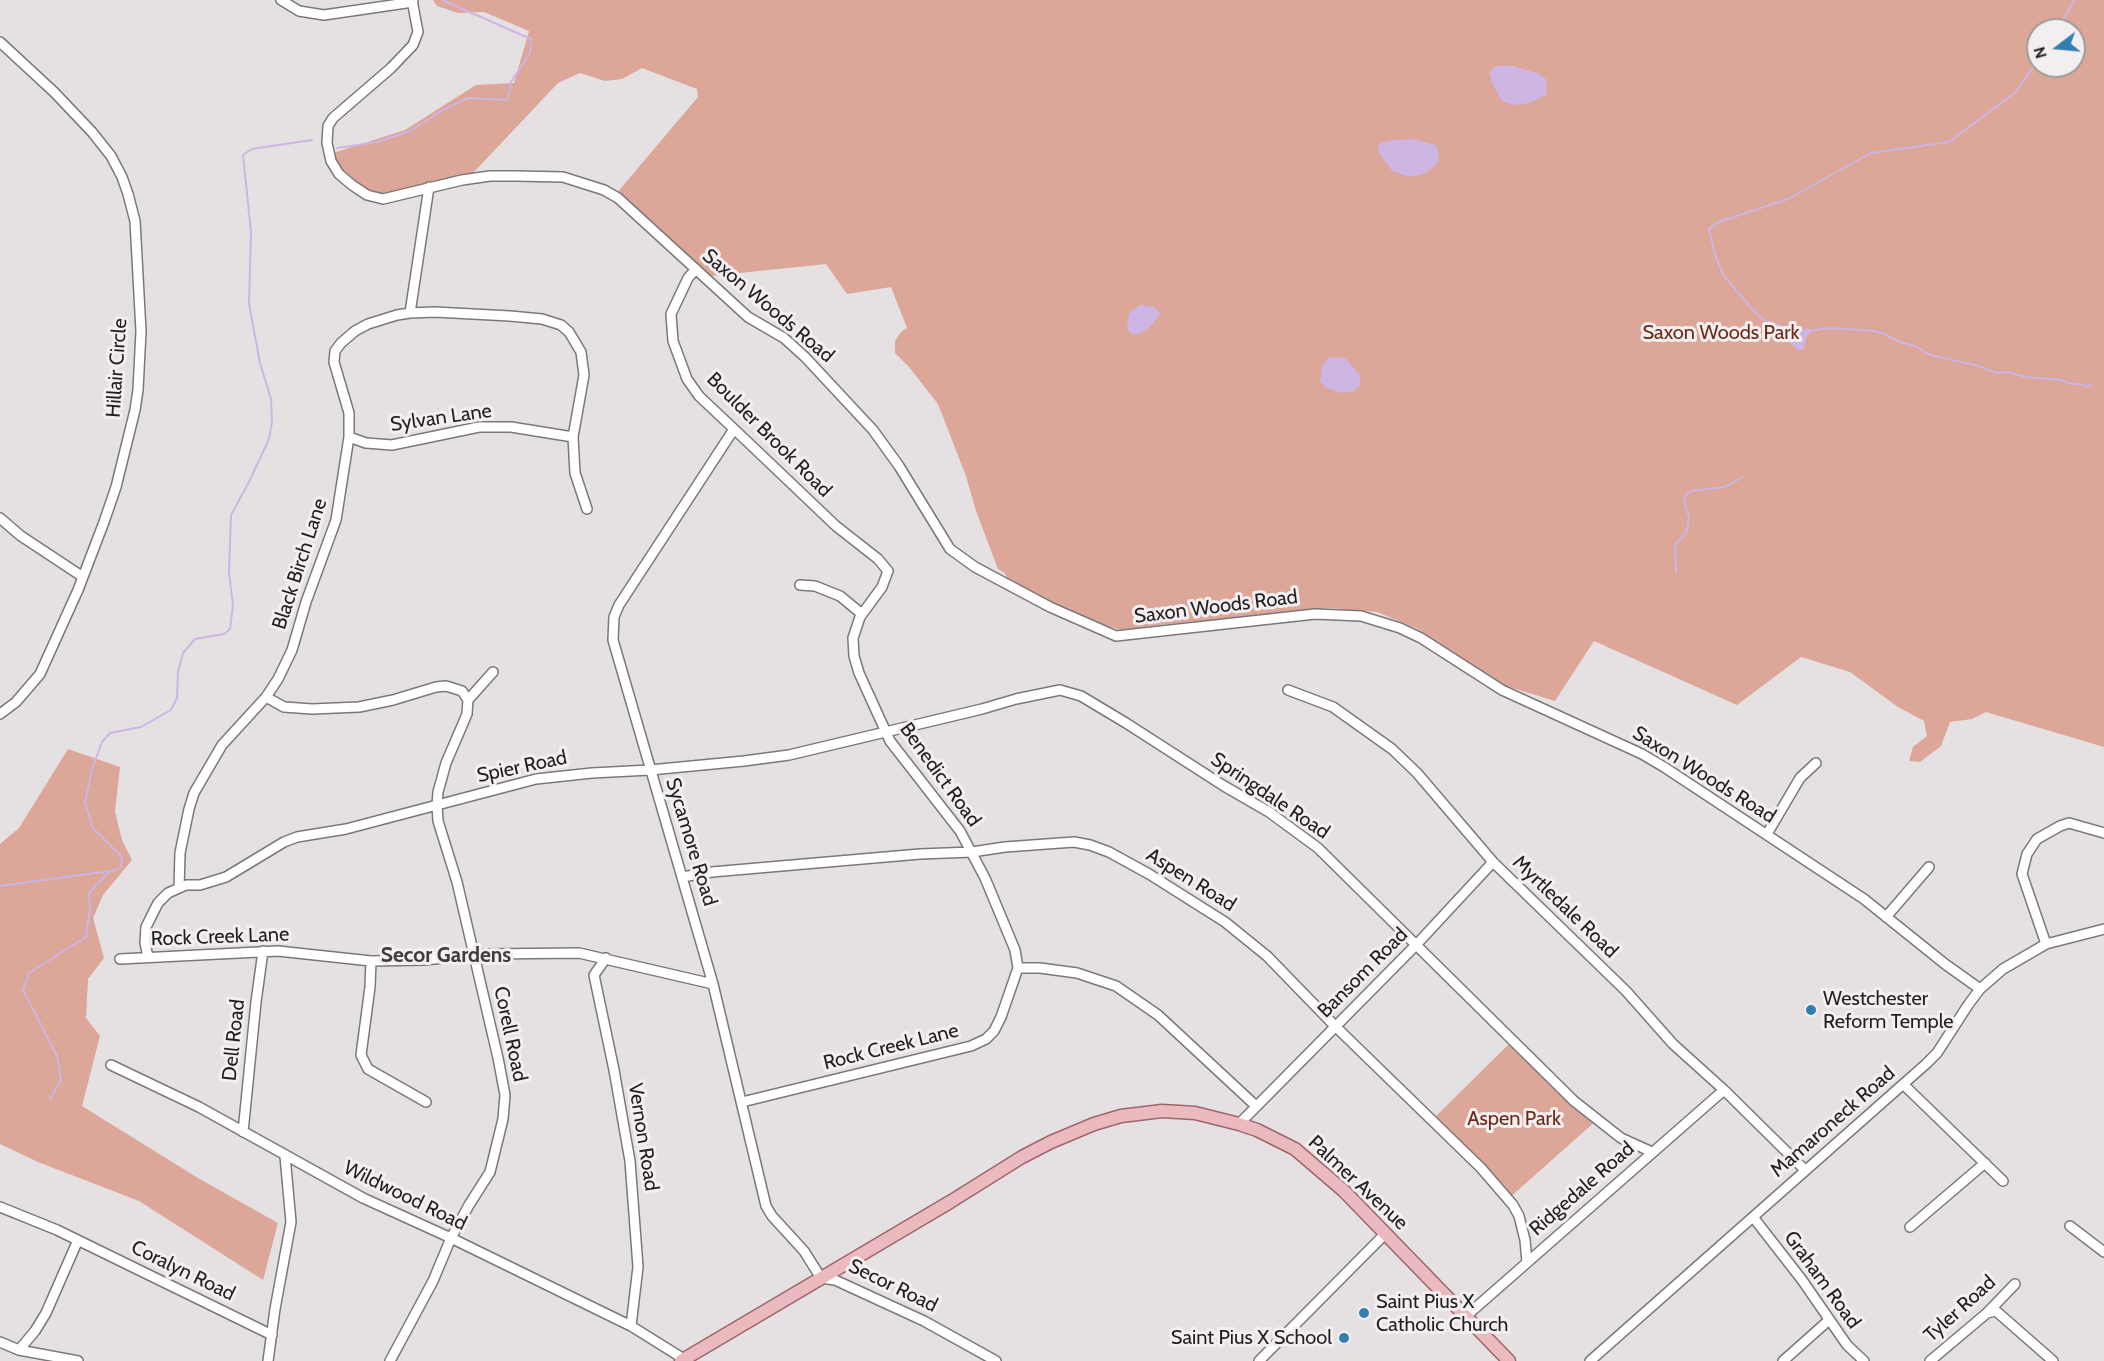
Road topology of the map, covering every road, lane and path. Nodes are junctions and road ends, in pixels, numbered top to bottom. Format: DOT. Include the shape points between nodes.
graph roads {
  1 [pos="281,0"];
  2 [pos="413,1"];
  3 [pos="0,42"];
  4 [pos="429,187"];
  5 [pos="696,269"];
  6 [pos="410,313"];
  7 [pos="734,429"];
  8 [pos="349,437"];
  9 [pos="573,437"];
  10 [pos="587,509"];
  11 [pos="0,518"];
  12 [pos="888,572"];
  13 [pos="83,577"];
  14 [pos="800,585"];
  15 [pos="862,614"];
  16 [pos="493,672"];
  17 [pos="1288,690"];
  18 [pos="266,697"];
  19 [pos="468,700"];
  20 [pos="0,714"];
  21 [pos="885,732"];
  22 [pos="1816,763"];
  23 [pos="650,770"];
  24 [pos="437,805"];
  25 [pos="2104,833"];
  26 [pos="1767,834"];
  27 [pos="972,852"];
  28 [pos="1493,862"];
  29 [pos="1929,867"];
  30 [pos="682,877"];
  31 [pos="179,888"];
  32 [pos="1886,916"];
  33 [pos="2104,929"];
  34 [pos="1417,944"];
  35 [pos="2046,944"];
  36 [pos="264,951"];
  37 [pos="475,955"];
  38 [pos="148,957"];
  39 [pos="606,958"];
  40 [pos="120,959"];
  41 [pos="371,961"];
  42 [pos="1018,968"];
  43 [pos="713,984"];
  44 [pos="1980,989"];
  45 [pos="1335,1026"];
  46 [pos="111,1065"];
  47 [pos="1904,1085"];
  48 [pos="1724,1090"];
  49 [pos="426,1102"];
  50 [pos="742,1102"];
  51 [pos="1256,1106"];
  52 [pos="1239,1124"];
  53 [pos="243,1132"];
  54 [pos="1652,1152"];
  55 [pos="285,1156"];
  56 [pos="1985,1163"];
  57 [pos="1805,1170"];
  58 [pos="2002,1181"];
  59 [pos="0,1207"];
  60 [pos="1753,1217"];
  61 [pos="2070,1226"];
  62 [pos="1910,1227"];
  63 [pos="1385,1234"];
  64 [pos="452,1238"];
  65 [pos="78,1240"];
  66 [pos="2104,1252"];
  67 [pos="1527,1262"];
  68 [pos="821,1278"];
  69 [pos="2014,1284"];
  70 [pos="1987,1313"];
  71 [pos="1465,1317"];
  72 [pos="1829,1320"];
  73 [pos="631,1326"];
  74 [pos="272,1335"];
  75 [pos="0,1342"];
  76 [pos="19,1350"];
  77 [pos="684,1360"];
  78 [pos="78,1361"];
  79 [pos="268,1361"];
  80 [pos="390,1361"];
  81 [pos="996,1361"];
  82 [pos="1259,1361"];
  83 [pos="1509,1361"];
  84 [pos="1590,1361"];
  85 [pos="1783,1361"];
  86 [pos="1864,1361"];
  87 [pos="1930,1361"];
  88 [pos="2053,1361"];
  1 -- 2 [label="street" via="299,11 324,15"];
  2 -- 4 [label="street, Saxon Woods Road" via="418,32 413,45 333,118 327,143 339,174 367,195 391,198"];
  3 -- 13 [label="street, Hillair Circle" via="54,92 111,156 135,221 141,331 138,390 116,487"];
  4 -- 5 [label="street, Saxon Woods Road" via="489,176 575,180 618,198"];
  4 -- 6 [label="street"];
  5 -- 7 [label="street, Boulder Brook Road" via="687,278 671,314 673,342 687,379"];
  5 -- 26 [label="street, Saxon Woods Road" via="748,317 784,338 805,357 873,430 950,549 975,567 1050,607 1116,636 1315,614 1380,621 1421,638 1502,690 1642,754"];
  6 -- 8 [label="street, Black Birch Lane" via="368,324 335,351 334,362 349,413"];
  6 -- 9 [label="street" via="510,316 542,319 561,326 581,352 584,375"];
  7 -- 12 [label="street, Boulder Brook Road"];
  7 -- 23 [label="street, Sycamore Road" via="614,617 613,640"];
  8 -- 9 [label="street, Sylvan Lane" via="392,445 479,427 511,427"];
  8 -- 18 [label="street, Black Birch Lane" via="336,520 292,650"];
  9 -- 10 [label="street" via="575,473"];
  11 -- 13 [label="street"];
  12 -- 15 [label="street, Benedict Road"];
  13 -- 20 [label="street, Hillair Circle" via="40,674"];
  14 -- 15 [label="street" via="815,586 840,596"];
  15 -- 21 [label="street, Benedict Road" via="854,638 854,656"];
  16 -- 19 [label="street, Corell Road"];
  17 -- 28 [label="street, Myrtledale Road" via="1340,711 1392,749"];
  18 -- 19 [label="street" via="284,707 359,707 446,686 462,691"];
  18 -- 31 [label="street, Black Birch Lane" via="222,745 194,793 180,854"];
  19 -- 24 [label="street, Corell Road" via="467,714 446,763"];
  21 -- 23 [label="street, Spier Road" via="789,755"];
  21 -- 27 [label="street, Benedict Road" via="944,807"];
  21 -- 34 [label="street, Springdale Road" via="1050,690 1069,691 1269,812 1318,848"];
  22 -- 26 [label="street" via="1800,778"];
  23 -- 24 [label="street, Spier Road" via="536,779"];
  23 -- 30 [label="street, Sycamore Road"];
  24 -- 31 [label="street, Spier Road" via="346,829 297,837 226,877"];
  24 -- 37 [label="street, Corell Road"];
  25 -- 35 [label="street" via="2069,824 2060,826 2037,839 2026,854 2022,874"];
  26 -- 32 [label="street, Saxon Woods Road"];
  27 -- 30 [label="street, Aspen Road"];
  27 -- 42 [label="street, Benedict Road" via="1015,950"];
  27 -- 45 [label="street, Aspen Road" via="1074,842 1109,852 1250,940"];
  28 -- 34 [label="street, Bansom Road"];
  28 -- 48 [label="street, Myrtledale Road" via="1626,991 1673,1044"];
  29 -- 32 [label="street"];
  30 -- 43 [label="street, Sycamore Road"];
  31 -- 38 [label="street" via="158,903 146,927"];
  32 -- 44 [label="street, Saxon Woods Road"];
  33 -- 35 [label="street, Mamaroneck Road"];
  34 -- 45 [label="street, Bansom Road"];
  34 -- 54 [label="street, Springdale Road" via="1574,1101 1621,1138"];
  35 -- 44 [label="street, Mamaroneck Road" via="2003,969"];
  36 -- 38 [label="street, Rock Creek Lane"];
  36 -- 41 [label="street, Rock Creek Lane"];
  36 -- 53 [label="street, Dell Road"];
  37 -- 39 [label="street, Rock Creek Lane" via="556,952"];
  37 -- 41 [label="street, Rock Creek Lane"];
  37 -- 64 [label="street, Corell Road" via="505,1095 490,1172"];
  38 -- 40 [label="street, Rock Creek Lane"];
  39 -- 43 [label="street, Rock Creek Lane"];
  39 -- 73 [label="street, Vernon Road" via="594,975 630,1161 638,1267"];
  41 -- 49 [label="street" via="361,1055 368,1069"];
  42 -- 50 [label="street, Rock Creek Lane" via="994,1031 971,1046"];
  42 -- 51 [label="street" via="1077,973 1116,986 1158,1015"];
  43 -- 50 [label="street, Sycamore Road"];
  44 -- 47 [label="street, Mamaroneck Road" via="1937,1053"];
  45 -- 51 [label="street, Bansom Road"];
  45 -- 67 [label="street, Aspen Road" via="1481,1168 1513,1205 1523,1232"];
  46 -- 53 [label="street, Wildwood Road"];
  47 -- 56 [label="street"];
  47 -- 57 [label="street, Mamaroneck Road"];
  48 -- 54 [label="street, Ridgedale Road"];
  48 -- 57 [label="street, Myrtledale Road"];
  50 -- 68 [label="street, Sycamore Road" via="766,1206"];
  51 -- 52 [label="street"];
  52 -- 63 [label="main road, Palmer Avenue" via="1295,1149"];
  52 -- 68 [label="main road, Palmer Avenue" via="1195,1113 1162,1111 1121,1116 1078,1130 1022,1157"];
  53 -- 55 [label="street, Wildwood Road"];
  54 -- 67 [label="street, Ridgedale Road"];
  55 -- 64 [label="street, Wildwood Road" via="363,1198"];
  55 -- 74 [label="street" via="291,1222"];
  56 -- 58 [label="street"];
  56 -- 62 [label="street"];
  57 -- 60 [label="street, Mamaroneck Road"];
  59 -- 65 [label="street, Coralyn Road"];
  60 -- 72 [label="street, Graham Road"];
  60 -- 84 [label="street, Mamaroneck Road"];
  61 -- 66 [label="street"];
  63 -- 71 [label="main road, Palmer Avenue"];
  63 -- 82 [label="street"];
  64 -- 73 [label="street, Wildwood Road"];
  64 -- 80 [label="street, Corell Road"];
  65 -- 74 [label="street, Coralyn Road"];
  65 -- 76 [label="street" via="46,1313"];
  67 -- 71 [label="street, Ridgedale Road"];
  68 -- 77 [label="main road, Secor Road"];
  68 -- 81 [label="street, Secor Road" via="836,1280 881,1301"];
  69 -- 70 [label="street, Tyler Road"];
  70 -- 87 [label="street, Tyler Road"];
  70 -- 88 [label="street" via="1996,1311"];
  71 -- 83 [label="main road, Palmer Avenue"];
  72 -- 85 [label="street"];
  72 -- 86 [label="street, Graham Road"];
  73 -- 77 [label="street, Wildwood Road"];
  74 -- 79 [label="street"];
  75 -- 76 [label="street"];
  76 -- 78 [label="street"];
}
